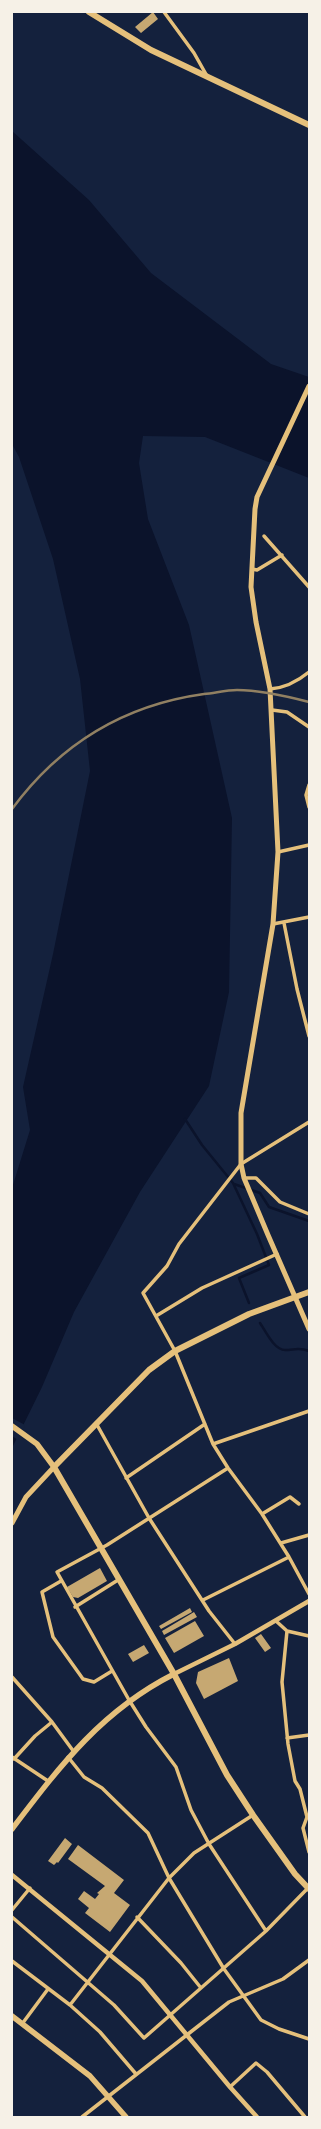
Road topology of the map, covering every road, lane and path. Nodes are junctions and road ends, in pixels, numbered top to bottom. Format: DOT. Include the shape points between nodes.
graph roads {
  1 [pos="89,12"];
  2 [pos="164,12"];
  3 [pos="208,77"];
  4 [pos="309,125"];
  5 [pos="309,386"];
  6 [pos="264,536"];
  7 [pos="282,555"];
  8 [pos="252,569"];
  9 [pos="309,587"];
  10 [pos="309,672"];
  11 [pos="270,689"];
  12 [pos="272,710"];
  13 [pos="309,727"];
  14 [pos="309,785"];
  15 [pos="309,807"];
  16 [pos="309,845"];
  17 [pos="278,852"];
  18 [pos="309,917"];
  19 [pos="284,923"];
  20 [pos="273,924"];
  21 [pos="309,1015"];
  22 [pos="304,1016"];
  23 [pos="309,1036"];
  24 [pos="309,1122"];
  25 [pos="241,1164"];
  26 [pos="244,1178"];
  27 [pos="309,1214"];
  28 [pos="277,1254"];
  29 [pos="309,1292"];
  30 [pos="295,1298"];
  31 [pos="156,1316"];
  32 [pos="309,1329"];
  33 [pos="175,1352"];
  34 [pos="309,1411"];
  35 [pos="96,1423"];
  36 [pos="205,1424"];
  37 [pos="12,1426"];
  38 [pos="213,1444"];
  39 [pos="54,1468"];
  40 [pos="228,1468"];
  41 [pos="126,1478"];
  42 [pos="299,1504"];
  43 [pos="262,1514"];
  44 [pos="149,1518"];
  45 [pos="12,1523"];
  46 [pos="309,1536"];
  47 [pos="280,1543"];
  48 [pos="100,1549"];
  49 [pos="289,1557"];
  50 [pos="118,1580"];
  51 [pos="61,1581"];
  52 [pos="309,1594"];
  53 [pos="203,1600"];
  54 [pos="309,1601"];
  55 [pos="75,1607"];
  56 [pos="276,1620"];
  57 [pos="287,1631"];
  58 [pos="309,1636"];
  59 [pos="235,1644"];
  60 [pos="112,1671"];
  61 [pos="174,1674"];
  62 [pos="12,1677"];
  63 [pos="129,1700"];
  64 [pos="52,1722"];
  65 [pos="309,1735"];
  66 [pos="287,1738"];
  67 [pos="74,1752"];
  68 [pos="68,1757"];
  69 [pos="13,1758"];
  70 [pos="48,1781"];
  71 [pos="253,1815"];
  72 [pos="308,1817"];
  73 [pos="12,1829"];
  74 [pos="209,1844"];
  75 [pos="309,1852"];
  76 [pos="12,1875"];
  77 [pos="169,1878"];
  78 [pos="30,1888"];
  79 [pos="308,1889"];
  80 [pos="12,1910"];
  81 [pos="12,1917"];
  82 [pos="138,1917"];
  83 [pos="266,1931"];
  84 [pos="110,1953"];
  85 [pos="309,1960"];
  86 [pos="12,1961"];
  87 [pos="224,1969"];
  88 [pos="88,1982"];
  89 [pos="201,1988"];
  90 [pos="48,1989"];
  91 [pos="242,1995"];
  92 [pos="70,2005"];
  93 [pos="170,2015"];
  94 [pos="12,2016"];
  95 [pos="22,2024"];
  96 [pos="187,2036"];
  97 [pos="309,2039"];
  98 [pos="136,2074"];
  99 [pos="230,2087"];
  100 [pos="108,2096"];
  101 [pos="82,2117"];
  102 [pos="126,2117"];
  103 [pos="257,2117"];
  104 [pos="305,2117"];
  1 -- 3 [label="highway" via="151,50"];
  2 -- 3 [label="street"];
  3 -- 4 [label="highway"];
  5 -- 8 [label="main road" via="257,497"];
  6 -- 7 [label="street"];
  7 -- 8 [label="street" via="257,570"];
  7 -- 9 [label="street"];
  8 -- 11 [label="main road" via="251,587 256,622"];
  10 -- 11 [label="street" via="301,678"];
  11 -- 12 [label="main road"];
  12 -- 13 [label="street" via="287,712"];
  12 -- 17 [label="main road"];
  14 -- 15 [label="street" via="306,795"];
  16 -- 17 [label="street"];
  17 -- 20 [label="main road"];
  18 -- 19 [label="street"];
  19 -- 20 [label="street"];
  19 -- 22 [label="street"];
  20 -- 25 [label="main road" via="241,1113"];
  21 -- 22 [label="street"];
  22 -- 23 [label="street"];
  24 -- 25 [label="street"];
  25 -- 26 [label="main road"];
  25 -- 31 [label="street" via="179,1244 167,1266 143,1294"];
  26 -- 27 [label="street" via="256,1178 280,1202"];
  26 -- 28 [label="main road"];
  28 -- 30 [label="main road"];
  28 -- 31 [label="street" via="202,1288"];
  29 -- 30 [label="highway"];
  30 -- 32 [label="main road"];
  30 -- 33 [label="highway" via="249,1314"];
  31 -- 33 [label="street"];
  33 -- 35 [label="highway" via="149,1370"];
  33 -- 36 [label="street"];
  34 -- 38 [label="street"];
  35 -- 39 [label="highway"];
  35 -- 41 [label="street"];
  36 -- 38 [label="street"];
  36 -- 41 [label="street"];
  37 -- 39 [label="main road" via="37,1444"];
  38 -- 40 [label="street"];
  39 -- 45 [label="main road" via="26,1496"];
  39 -- 48 [label="highway"];
  40 -- 43 [label="street"];
  40 -- 44 [label="street"];
  41 -- 44 [label="street"];
  42 -- 43 [label="street" via="290,1497"];
  43 -- 47 [label="street"];
  44 -- 48 [label="street"];
  44 -- 53 [label="street"];
  46 -- 47 [label="street"];
  47 -- 49 [label="street"];
  48 -- 50 [label="highway"];
  48 -- 51 [label="street" via="57,1572"];
  49 -- 52 [label="street"];
  49 -- 53 [label="street"];
  50 -- 55 [label="street"];
  50 -- 61 [label="highway"];
  51 -- 55 [label="street"];
  51 -- 60 [label="street" via="42,1592 53,1637 83,1679 94,1682"];
  53 -- 59 [label="street"];
  54 -- 56 [label="street"];
  55 -- 60 [label="street"];
  56 -- 57 [label="street"];
  56 -- 59 [label="street"];
  57 -- 58 [label="street"];
  57 -- 66 [label="street" via="282,1682"];
  59 -- 61 [label="street"];
  60 -- 63 [label="street"];
  61 -- 63 [label="main road"];
  61 -- 71 [label="highway" via="227,1775"];
  62 -- 64 [label="street"];
  63 -- 67 [label="main road" via="90,1734"];
  63 -- 74 [label="street" via="176,1767 191,1810"];
  64 -- 67 [label="street"];
  64 -- 69 [label="street"];
  65 -- 66 [label="street"];
  66 -- 72 [label="street" via="295,1781"];
  67 -- 68 [label="main road"];
  68 -- 70 [label="main road"];
  68 -- 77 [label="street" via="84,1776 102,1788 148,1833"];
  69 -- 70 [label="street"];
  70 -- 73 [label="main road"];
  71 -- 74 [label="street"];
  71 -- 79 [label="highway"];
  72 -- 75 [label="street" via="303,1828"];
  74 -- 77 [label="street" via="194,1853"];
  74 -- 83 [label="street"];
  76 -- 78 [label="street"];
  77 -- 82 [label="street"];
  77 -- 87 [label="street"];
  78 -- 80 [label="street"];
  78 -- 84 [label="street"];
  79 -- 83 [label="street"];
  81 -- 88 [label="street"];
  82 -- 84 [label="street"];
  82 -- 89 [label="street"];
  83 -- 87 [label="street"];
  84 -- 88 [label="street"];
  84 -- 93 [label="street" via="142,1981"];
  85 -- 91 [label="street" via="283,1979"];
  86 -- 90 [label="street"];
  87 -- 89 [label="street"];
  87 -- 91 [label="street"];
  88 -- 92 [label="street"];
  88 -- 93 [label="street" via="114,2005 144,2038"];
  89 -- 93 [label="street"];
  90 -- 92 [label="street"];
  90 -- 95 [label="street"];
  91 -- 96 [label="street" via="229,2002"];
  91 -- 97 [label="street" via="262,2020"];
  92 -- 98 [label="street" via="100,2032"];
  93 -- 96 [label="street"];
  94 -- 95 [label="main road"];
  95 -- 100 [label="main road" via="90,2076"];
  96 -- 98 [label="street"];
  96 -- 99 [label="street"];
  98 -- 100 [label="street"];
  99 -- 103 [label="street"];
  99 -- 104 [label="street" via="256,2063 267,2072"];
  100 -- 101 [label="street"];
  100 -- 102 [label="main road"];
}
